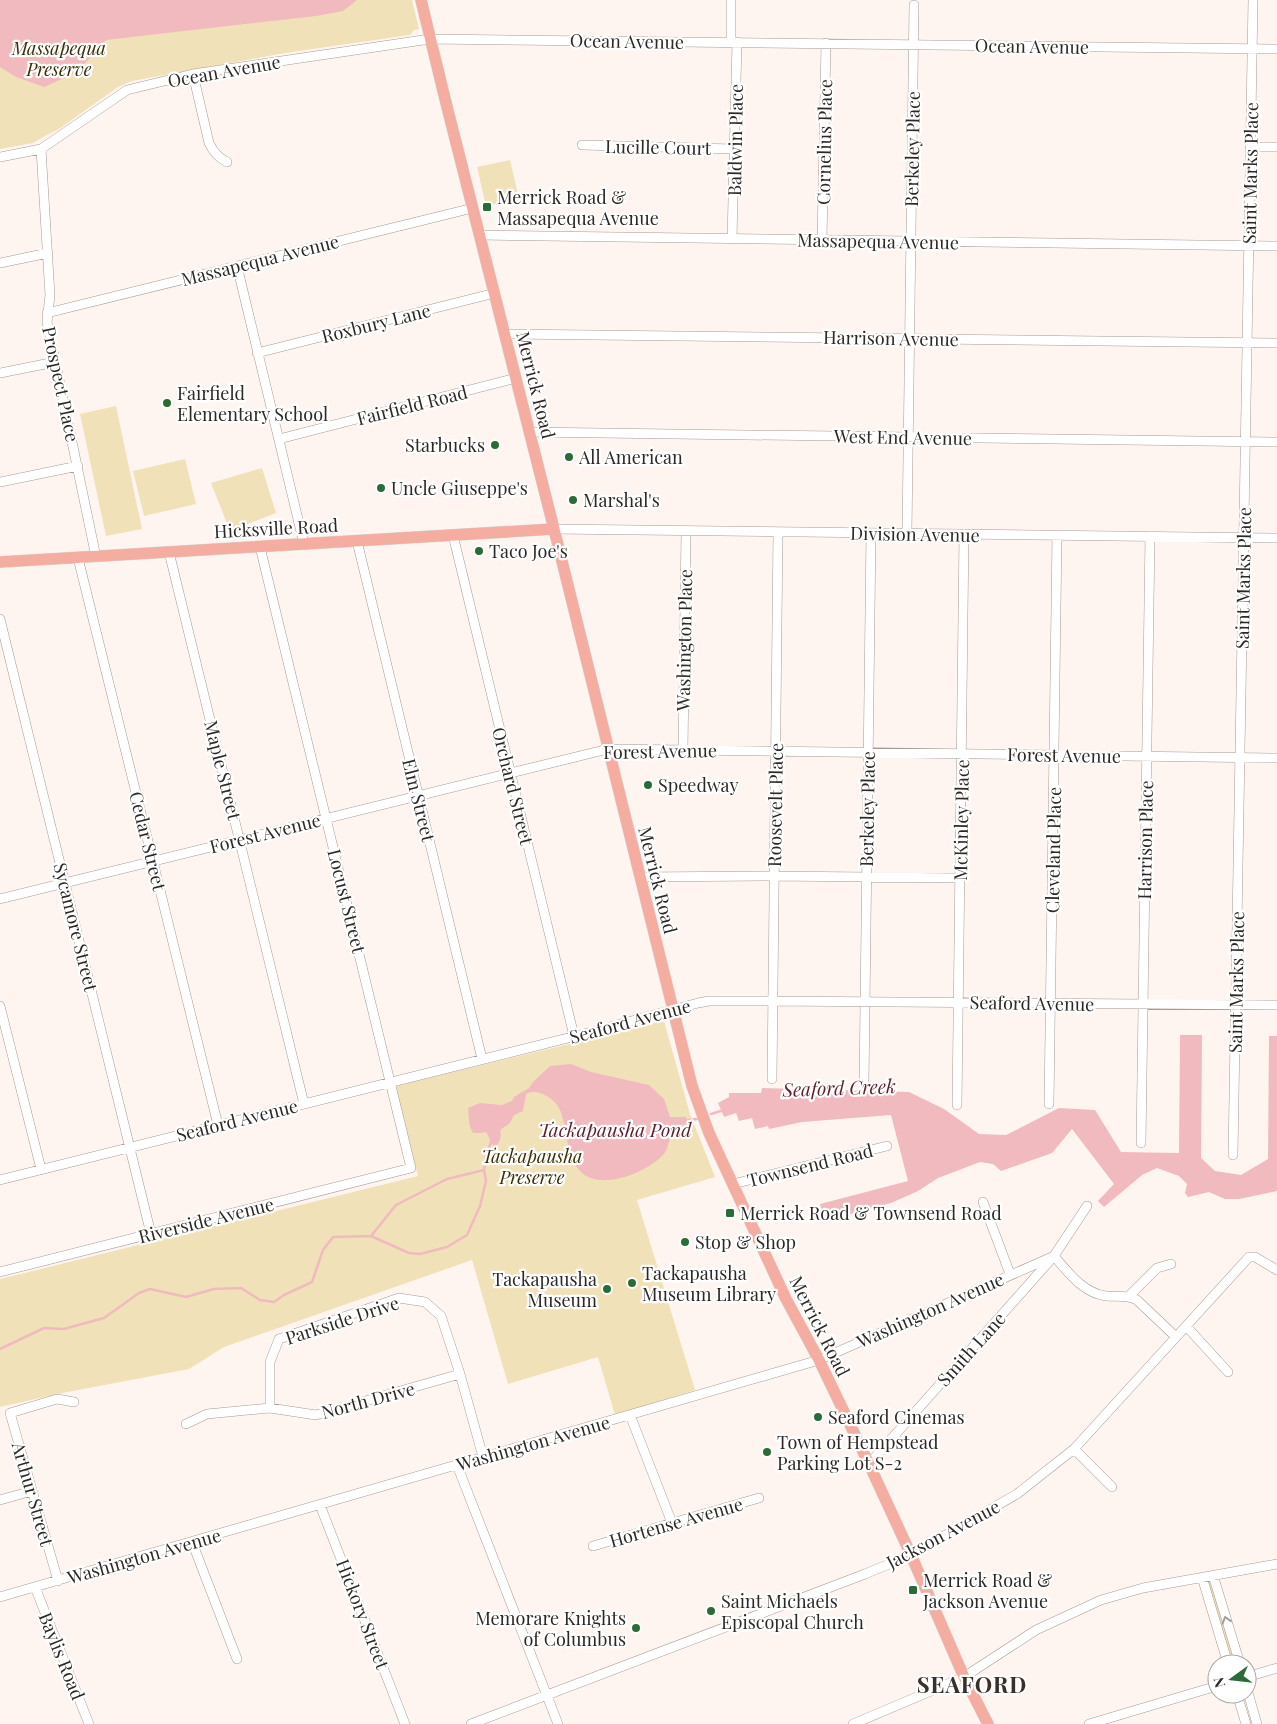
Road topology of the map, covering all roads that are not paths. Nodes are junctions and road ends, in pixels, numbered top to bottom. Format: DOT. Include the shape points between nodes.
graph roads {
  1 [pos="421,0"];
  2 [pos="731,0"];
  3 [pos="1253,0"];
  4 [pos="914,5"];
  5 [pos="430,39"];
  6 [pos="734,42"];
  7 [pos="826,43"];
  8 [pos="914,44"];
  9 [pos="1252,49"];
  10 [pos="1277,49"];
  11 [pos="193,74"];
  12 [pos="582,145"];
  13 [pos="1251,147"];
  14 [pos="1277,148"];
  15 [pos="41,149"];
  16 [pos="734,149"];
  17 [pos="0,157"];
  18 [pos="227,162"];
  19 [pos="473,208"];
  20 [pos="480,235"];
  21 [pos="732,239"];
  22 [pos="822,240"];
  23 [pos="911,241"];
  24 [pos="1249,246"];
  25 [pos="1277,246"];
  26 [pos="48,253"];
  27 [pos="0,263"];
  28 [pos="237,266"];
  29 [pos="495,294"];
  30 [pos="47,312"];
  31 [pos="505,334"];
  32 [pos="910,338"];
  33 [pos="1247,342"];
  34 [pos="1277,343"];
  35 [pos="257,353"];
  36 [pos="55,362"];
  37 [pos="0,373"];
  38 [pos="516,378"];
  39 [pos="530,432"];
  40 [pos="908,437"];
  41 [pos="279,439"];
  42 [pos="1246,442"];
  43 [pos="1277,442"];
  44 [pos="78,466"];
  45 [pos="0,482"];
  46 [pos="554,529"];
  47 [pos="686,531"];
  48 [pos="778,532"];
  49 [pos="871,533"];
  50 [pos="907,533"];
  51 [pos="964,534"];
  52 [pos="453,535"];
  53 [pos="1057,535"];
  54 [pos="1150,536"];
  55 [pos="1244,538"];
  56 [pos="1277,538"];
  57 [pos="357,541"];
  58 [pos="304,544"];
  59 [pos="260,547"];
  60 [pos="169,552"];
  61 [pos="96,557"];
  62 [pos="78,558"];
  63 [pos="0,562"];
  64 [pos="0,619"];
  65 [pos="608,749"];
  66 [pos="683,750"];
  67 [pos="776,751"];
  68 [pos="868,752"];
  69 [pos="962,754"];
  70 [pos="1054,755"];
  71 [pos="1147,756"];
  72 [pos="1240,757"];
  73 [pos="1277,758"];
  74 [pos="510,773"];
  75 [pos="418,796"];
  76 [pos="327,818"];
  77 [pos="240,840"];
  78 [pos="153,861"];
  79 [pos="640,876"];
  80 [pos="774,876"];
  81 [pos="866,877"];
  82 [pos="960,878"];
  83 [pos="65,883"];
  84 [pos="0,899"];
  85 [pos="772,1001"];
  86 [pos="865,1002"];
  87 [pos="958,1002"];
  88 [pos="1051,1003"];
  89 [pos="1143,1004"];
  90 [pos="1235,1005"];
  91 [pos="1277,1005"];
  92 [pos="0,1006"];
  93 [pos="672,1011"];
  94 [pos="574,1036"];
  95 [pos="482,1059"];
  96 [pos="772,1079"];
  97 [pos="391,1082"];
  98 [pos="864,1084"];
  99 [pos="304,1104"];
  100 [pos="1049,1104"];
  101 [pos="957,1106"];
  102 [pos="218,1125"];
  103 [pos="1141,1143"];
  104 [pos="887,1146"];
  105 [pos="130,1147"];
  106 [pos="1233,1155"];
  107 [pos="411,1168"];
  108 [pos="41,1169"];
  109 [pos="0,1180"];
  110 [pos="733,1184"];
  111 [pos="983,1202"];
  112 [pos="1087,1206"];
  113 [pos="151,1234"];
  114 [pos="1054,1256"];
  115 [pos="1171,1264"];
  116 [pos="1277,1270"];
  117 [pos="0,1272"];
  118 [pos="1010,1274"];
  119 [pos="1129,1296"];
  120 [pos="1186,1326"];
  121 [pos="1176,1337"];
  122 [pos="819,1360"];
  123 [pos="1228,1372"];
  124 [pos="460,1374"];
  125 [pos="74,1402"];
  126 [pos="270,1408"];
  127 [pos="630,1415"];
  128 [pos="186,1424"];
  129 [pos="1074,1449"];
  130 [pos="484,1457"];
  131 [pos="869,1464"];
  132 [pos="457,1465"];
  133 [pos="1112,1487"];
  134 [pos="32,1491"];
  135 [pos="758,1498"];
  136 [pos="0,1500"];
  137 [pos="320,1505"];
  138 [pos="672,1523"];
  139 [pos="192,1542"];
  140 [pos="593,1546"];
  141 [pos="911,1555"];
  142 [pos="1277,1564"];
  143 [pos="1213,1575"];
  144 [pos="1202,1577"];
  145 [pos="58,1581"];
  146 [pos="34,1587"];
  147 [pos="0,1598"];
  148 [pos="1225,1654"];
  149 [pos="1237,1654"];
  150 [pos="236,1659"];
  151 [pos="1277,1668"];
  152 [pos="1257,1674"];
  153 [pos="964,1677"];
  154 [pos="1207,1689"];
  155 [pos="546,1695"];
  156 [pos="1240,1704"];
  157 [pos="1251,1704"];
  158 [pos="858,1723"];
  159 [pos="89,1724"];
  160 [pos="406,1724"];
  161 [pos="471,1724"];
  162 [pos="558,1724"];
  163 [pos="988,1724"];
  164 [pos="1089,1724"];
  165 [pos="1246,1724"];
  166 [pos="1257,1724"];
  1 -- 5 [label="main road, Merrick Road"];
  2 -- 6 [label="street, Baldwin Place"];
  3 -- 9 [label="street, Saint Marks Place"];
  4 -- 8 [label="street, Berkeley Place"];
  5 -- 6 [label="street, Ocean Avenue"];
  5 -- 11 [label="street, Ocean Avenue"];
  5 -- 19 [label="main road, Merrick Road"];
  6 -- 7 [label="street, Ocean Avenue"];
  6 -- 16 [label="street, Baldwin Place"];
  7 -- 8 [label="street, Ocean Avenue"];
  7 -- 22 [label="street, Cornelius Place"];
  8 -- 9 [label="street, Ocean Avenue"];
  8 -- 23 [label="street, Berkeley Place"];
  9 -- 10 [label="street, Ocean Avenue"];
  9 -- 13 [label="street, Saint Marks Place"];
  11 -- 15 [label="street, Ocean Avenue" via="127,90"];
  11 -- 18 [label="street" via="209,143 213,151"];
  12 -- 16 [label="street, Lucille Court"];
  13 -- 14 [label="street"];
  13 -- 24 [label="street, Saint Marks Place"];
  15 -- 17 [label="street, Ocean Avenue"];
  15 -- 26 [label="street, Prospect Place"];
  16 -- 21 [label="street, Baldwin Place"];
  19 -- 20 [label="main road, Merrick Road"];
  19 -- 28 [label="street, Massapequa Avenue"];
  20 -- 21 [label="street, Massapequa Avenue"];
  20 -- 29 [label="main road, Merrick Road"];
  21 -- 22 [label="street, Massapequa Avenue"];
  22 -- 23 [label="street, Massapequa Avenue"];
  23 -- 24 [label="street, Massapequa Avenue"];
  23 -- 32 [label="street, Berkeley Place"];
  24 -- 25 [label="street, Massapequa Avenue"];
  24 -- 33 [label="street, Saint Marks Place"];
  26 -- 27 [label="street"];
  26 -- 30 [label="street, Prospect Place" via="50,295"];
  28 -- 30 [label="street, Massapequa Avenue"];
  28 -- 35 [label="street"];
  29 -- 31 [label="main road, Merrick Road"];
  29 -- 35 [label="street, Roxbury Lane"];
  30 -- 36 [label="street, Prospect Place"];
  31 -- 32 [label="street, Harrison Avenue"];
  31 -- 38 [label="main road, Merrick Road"];
  32 -- 33 [label="street, Harrison Avenue"];
  32 -- 40 [label="street, Berkeley Place"];
  33 -- 34 [label="street, Harrison Avenue"];
  33 -- 42 [label="street, Saint Marks Place"];
  35 -- 41 [label="street"];
  36 -- 37 [label="street"];
  36 -- 44 [label="street, Prospect Place"];
  38 -- 39 [label="main road, Merrick Road"];
  38 -- 41 [label="street, Fairfield Road"];
  39 -- 40 [label="street, West End Avenue"];
  39 -- 46 [label="main road, Merrick Road"];
  40 -- 42 [label="street, West End Avenue"];
  40 -- 50 [label="street, Berkeley Place"];
  41 -- 58 [label="street"];
  42 -- 43 [label="street, West End Avenue"];
  42 -- 55 [label="street, Saint Marks Place"];
  44 -- 45 [label="street"];
  44 -- 61 [label="street, Prospect Place"];
  46 -- 47 [label="street, Division Avenue"];
  46 -- 52 [label="main road, Hicksville Road"];
  46 -- 65 [label="main road, Merrick Road"];
  47 -- 48 [label="street, Division Avenue"];
  47 -- 66 [label="street, Washington Place"];
  48 -- 49 [label="street, Division Avenue"];
  48 -- 67 [label="street, Roosevelt Place"];
  49 -- 50 [label="street, Division Avenue"];
  49 -- 68 [label="street, Berkeley Place"];
  50 -- 51 [label="street, Division Avenue"];
  51 -- 53 [label="street, Division Avenue"];
  51 -- 69 [label="street, McKinley Place"];
  52 -- 57 [label="main road, Hicksville Road"];
  52 -- 74 [label="street, Orchard Street"];
  53 -- 54 [label="street, Division Avenue"];
  53 -- 70 [label="street, Cleveland Place"];
  54 -- 55 [label="street, Division Avenue"];
  54 -- 71 [label="street, Harrison Place"];
  55 -- 56 [label="street, Division Avenue"];
  55 -- 72 [label="street, Saint Marks Place"];
  57 -- 58 [label="main road, Hicksville Road"];
  57 -- 75 [label="street, Elm Street"];
  58 -- 59 [label="main road, Hicksville Road"];
  59 -- 60 [label="main road, Hicksville Road"];
  59 -- 76 [label="street, Locust Street"];
  60 -- 61 [label="main road, Hicksville Road"];
  60 -- 77 [label="street, Maple Street"];
  61 -- 62 [label="main road, Hicksville Road"];
  62 -- 63 [label="main road, Hicksville Road"];
  62 -- 78 [label="street, Cedar Street"];
  64 -- 83 [label="street, Sycamore Street"];
  65 -- 66 [label="street, Forest Avenue"];
  65 -- 74 [label="street, Forest Avenue"];
  65 -- 79 [label="main road, Merrick Road"];
  66 -- 67 [label="street, Forest Avenue"];
  67 -- 68 [label="street, Forest Avenue"];
  67 -- 80 [label="street, Roosevelt Place"];
  68 -- 69 [label="street, Forest Avenue"];
  68 -- 81 [label="street, Berkeley Place"];
  69 -- 70 [label="street, Forest Avenue"];
  69 -- 82 [label="street, McKinley Place"];
  70 -- 71 [label="street, Forest Avenue"];
  70 -- 88 [label="street, Cleveland Place"];
  71 -- 72 [label="street, Forest Avenue"];
  71 -- 89 [label="street, Harrison Place"];
  72 -- 73 [label="street, Forest Avenue"];
  72 -- 90 [label="street, Saint Marks Place"];
  74 -- 75 [label="street, Forest Avenue"];
  74 -- 94 [label="street, Orchard Street"];
  75 -- 76 [label="street, Forest Avenue"];
  75 -- 95 [label="street, Elm Street"];
  76 -- 77 [label="street, Forest Avenue"];
  76 -- 97 [label="street, Locust Street"];
  77 -- 78 [label="street, Forest Avenue"];
  77 -- 99 [label="street, Maple Street"];
  78 -- 83 [label="street, Forest Avenue"];
  78 -- 102 [label="street, Cedar Street"];
  79 -- 80 [label="street"];
  79 -- 93 [label="main road, Merrick Road"];
  80 -- 81 [label="street"];
  80 -- 85 [label="street, Roosevelt Place"];
  81 -- 82 [label="street"];
  81 -- 86 [label="street, Berkeley Place"];
  82 -- 87 [label="street, McKinley Place"];
  83 -- 84 [label="street, Forest Avenue"];
  83 -- 105 [label="street, Sycamore Street"];
  85 -- 86 [label="street, Seaford Avenue"];
  85 -- 93 [label="street, Seaford Avenue" via="710,1001"];
  85 -- 96 [label="street, Roosevelt Place"];
  86 -- 87 [label="street, Seaford Avenue"];
  86 -- 98 [label="street, Berkeley Place"];
  87 -- 88 [label="street, Seaford Avenue"];
  87 -- 101 [label="street, McKinley Place"];
  88 -- 89 [label="street, Seaford Avenue"];
  88 -- 100 [label="street, Cleveland Place"];
  89 -- 90 [label="street, Seaford Avenue"];
  89 -- 103 [label="street, Harrison Place"];
  90 -- 91 [label="street, Seaford Avenue"];
  90 -- 106 [label="street, Saint Marks Place"];
  92 -- 108 [label="street"];
  93 -- 94 [label="street, Seaford Avenue"];
  93 -- 110 [label="main road, Merrick Road" via="692,1086"];
  94 -- 95 [label="street, Seaford Avenue"];
  95 -- 97 [label="street, Seaford Avenue"];
  97 -- 99 [label="street, Seaford Avenue"];
  97 -- 107 [label="street, Locust Street"];
  99 -- 102 [label="street, Seaford Avenue"];
  102 -- 105 [label="street, Seaford Avenue"];
  104 -- 110 [label="street, Townsend Road"];
  105 -- 108 [label="street, Seaford Avenue"];
  105 -- 113 [label="street, Sycamore Street"];
  107 -- 113 [label="street, Riverside Avenue"];
  108 -- 109 [label="street, Seaford Avenue"];
  110 -- 122 [label="main road, Merrick Road" via="786,1299"];
  111 -- 118 [label="street"];
  112 -- 114 [label="street, Smith Lane"];
  113 -- 117 [label="street, Riverside Avenue"];
  114 -- 118 [label="street, Washington Avenue"];
  114 -- 119 [label="street" via="1088,1290 1106,1296"];
  114 -- 131 [label="street, Smith Lane"];
  115 -- 119 [label="street" via="1158,1268"];
  116 -- 120 [label="street, Jackson Avenue" via="1255,1257 1249,1257"];
  118 -- 122 [label="street, Washington Avenue"];
  119 -- 121 [label="street"];
  120 -- 121 [label="street, Jackson Avenue"];
  120 -- 123 [label="street"];
  121 -- 129 [label="street, Jackson Avenue"];
  122 -- 127 [label="street, Washington Avenue"];
  122 -- 131 [label="main road, Merrick Road"];
  124 -- 126 [label="street, North Drive" via="316,1415"];
  124 -- 126 [label="street, Parkside Drive" via="442,1316 425,1302 399,1298 279,1339 270,1362"];
  124 -- 130 [label="street, Parkside Drive"];
  125 -- 134 [label="street, Arthur Street" via="57,1399 10,1413"];
  126 -- 128 [label="street, North Drive" via="207,1414"];
  127 -- 130 [label="street, Washington Avenue"];
  127 -- 138 [label="street"];
  129 -- 133 [label="street"];
  129 -- 141 [label="street, Jackson Avenue" via="1017,1494"];
  130 -- 132 [label="street, Washington Avenue"];
  131 -- 141 [label="main road, Merrick Road"];
  132 -- 137 [label="street, Washington Avenue"];
  132 -- 155 [label="street"];
  134 -- 136 [label="street"];
  134 -- 145 [label="street, Arthur Street"];
  135 -- 138 [label="street, Hortense Avenue"];
  137 -- 139 [label="street, Washington Avenue"];
  137 -- 160 [label="street, Hickory Street"];
  138 -- 140 [label="street, Hortense Avenue"];
  139 -- 145 [label="street, Washington Avenue"];
  139 -- 150 [label="street"];
  141 -- 153 [label="main road, Merrick Road"];
  141 -- 155 [label="street, Jackson Avenue"];
  142 -- 143 [label="street"];
  143 -- 144 [label="street"];
  149 -- 143 [label="street, one-way"];
  144 -- 148 [label="street"];
  144 -- 153 [label="street" via="1101,1600 1036,1630"];
  145 -- 146 [label="street, Washington Avenue"];
  146 -- 147 [label="street, Washington Avenue"];
  146 -- 159 [label="street, Baylis Road"];
  151 -- 152 [label="street"];
  153 -- 158 [label="street"];
  153 -- 163 [label="main road, Merrick Road"];
  154 -- 164 [label="street"];
  155 -- 161 [label="street, Jackson Avenue"];
  155 -- 162 [label="street"];
  156 -- 165 [label="street"];
  157 -- 166 [label="street"];
}
